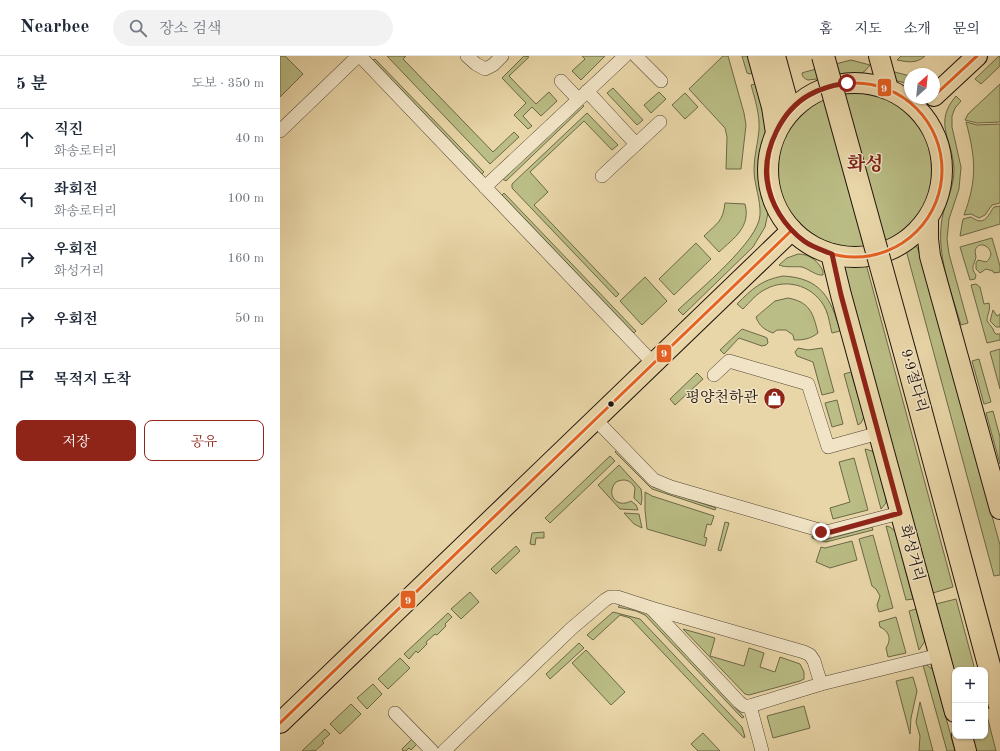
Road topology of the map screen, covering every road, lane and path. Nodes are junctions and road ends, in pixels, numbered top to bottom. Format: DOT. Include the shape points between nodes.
graph roads {
  1 [pos="359,56"];
  2 [pos="467,56"];
  3 [pos="502,56"];
  4 [pos="624,56"];
  5 [pos="636,56"];
  6 [pos="758,56"];
  7 [pos="775,56"];
  8 [pos="787,56"];
  9 [pos="823,56"];
  10 [pos="837,56"];
  11 [pos="879,56"];
  12 [pos="977,56"];
  13 [pos="561,81"];
  14 [pos="661,82"];
  15 [pos="888,89"];
  16 [pos="940,91"];
  17 [pos="583,95"];
  18 [pos="809,95"];
  19 [pos="904,97"];
  20 [pos="928,104"];
  21 [pos="790,111"];
  22 [pos="660,122"];
  23 [pos="280,131"];
  24 [pos="776,133"];
  25 [pos="636,144"];
  26 [pos="602,176"];
  27 [pos="485,187"];
  28 [pos="928,219"];
  29 [pos="792,230"];
  30 [pos="832,254"];
  31 [pos="654,364"];
  32 [pos="714,376"];
  33 [pos="596,420"];
  34 [pos="879,433"];
  35 [pos="1000,509"];
  36 [pos="900,513"];
  37 [pos="651,608"];
  38 [pos="939,655"];
  39 [pos="1000,657"];
  40 [pos="821,684"];
  41 [pos="952,703"];
  42 [pos="750,706"];
  43 [pos="1000,706"];
  44 [pos="395,713"];
  45 [pos="280,723"];
  46 [pos="963,739"];
  47 [pos="432,751"];
  48 [pos="444,751"];
  49 [pos="762,751"];
  50 [pos="966,751"];
  1 -- 23 [label="street"];
  1 -- 27 [label="street"];
  2 -- 3 [label="street" via="485,69"];
  4 -- 17 [label="street"];
  5 -- 14 [label="street"];
  6 -- 24 [label="main road" via="772,107"];
  7 -- 21 [label="main road"];
  8 -- 18 [label="main road" via="792,77"];
  9 -- 43 [label="highway, 9·9절다리, bridge"];
  10 -- 39 [label="highway, 9·9절다리"];
  11 -- 15 [label="main road"];
  12 -- 16 [label="main road"];
  13 -- 17 [label="street"];
  15 -- 18 [label="main road" via="875,85 847,83 833,85"];
  15 -- 19 [label="main road"];
  17 -- 25 [label="street"];
  17 -- 27 [label="street"];
  18 -- 21 [label="main road"];
  20 -- 28 [label="main road" via="926,119 937,139 943,168 938,197"];
  21 -- 24 [label="main road"];
  22 -- 25 [label="street"];
  24 -- 29 [label="main road" via="769,152 767,180 776,208"];
  25 -- 26 [label="street"];
  27 -- 31 [label="street"];
  28 -- 30 [label="main road" via="903,243 890,250 861,257"];
  28 -- 35 [label="main road" via="930,256"];
  29 -- 30 [label="main road" via="805,242"];
  29 -- 31 [label="main road"];
  30 -- 34 [label="main road, 화성거리"];
  31 -- 33 [label="main road"];
  32 -- 34 [label="street" via="729,361 808,384 828,447"];
  33 -- 36 [label="street" via="654,480 671,488 826,532"];
  33 -- 45 [label="main road"];
  34 -- 36 [label="main road, 화성거리"];
  36 -- 38 [label="main road, 화성거리"];
  37 -- 40 [label="street" via="804,652 814,661"];
  37 -- 42 [label="street" via="739,702 744,706"];
  37 -- 48 [label="street" via="617,597 605,600 572,628"];
  38 -- 40 [label="street"];
  38 -- 41 [label="main road, 화성거리"];
  40 -- 42 [label="street"];
  42 -- 49 [label="street"];
  44 -- 47 [label="street"];
  46 -- 50 [label="main road"];
}
